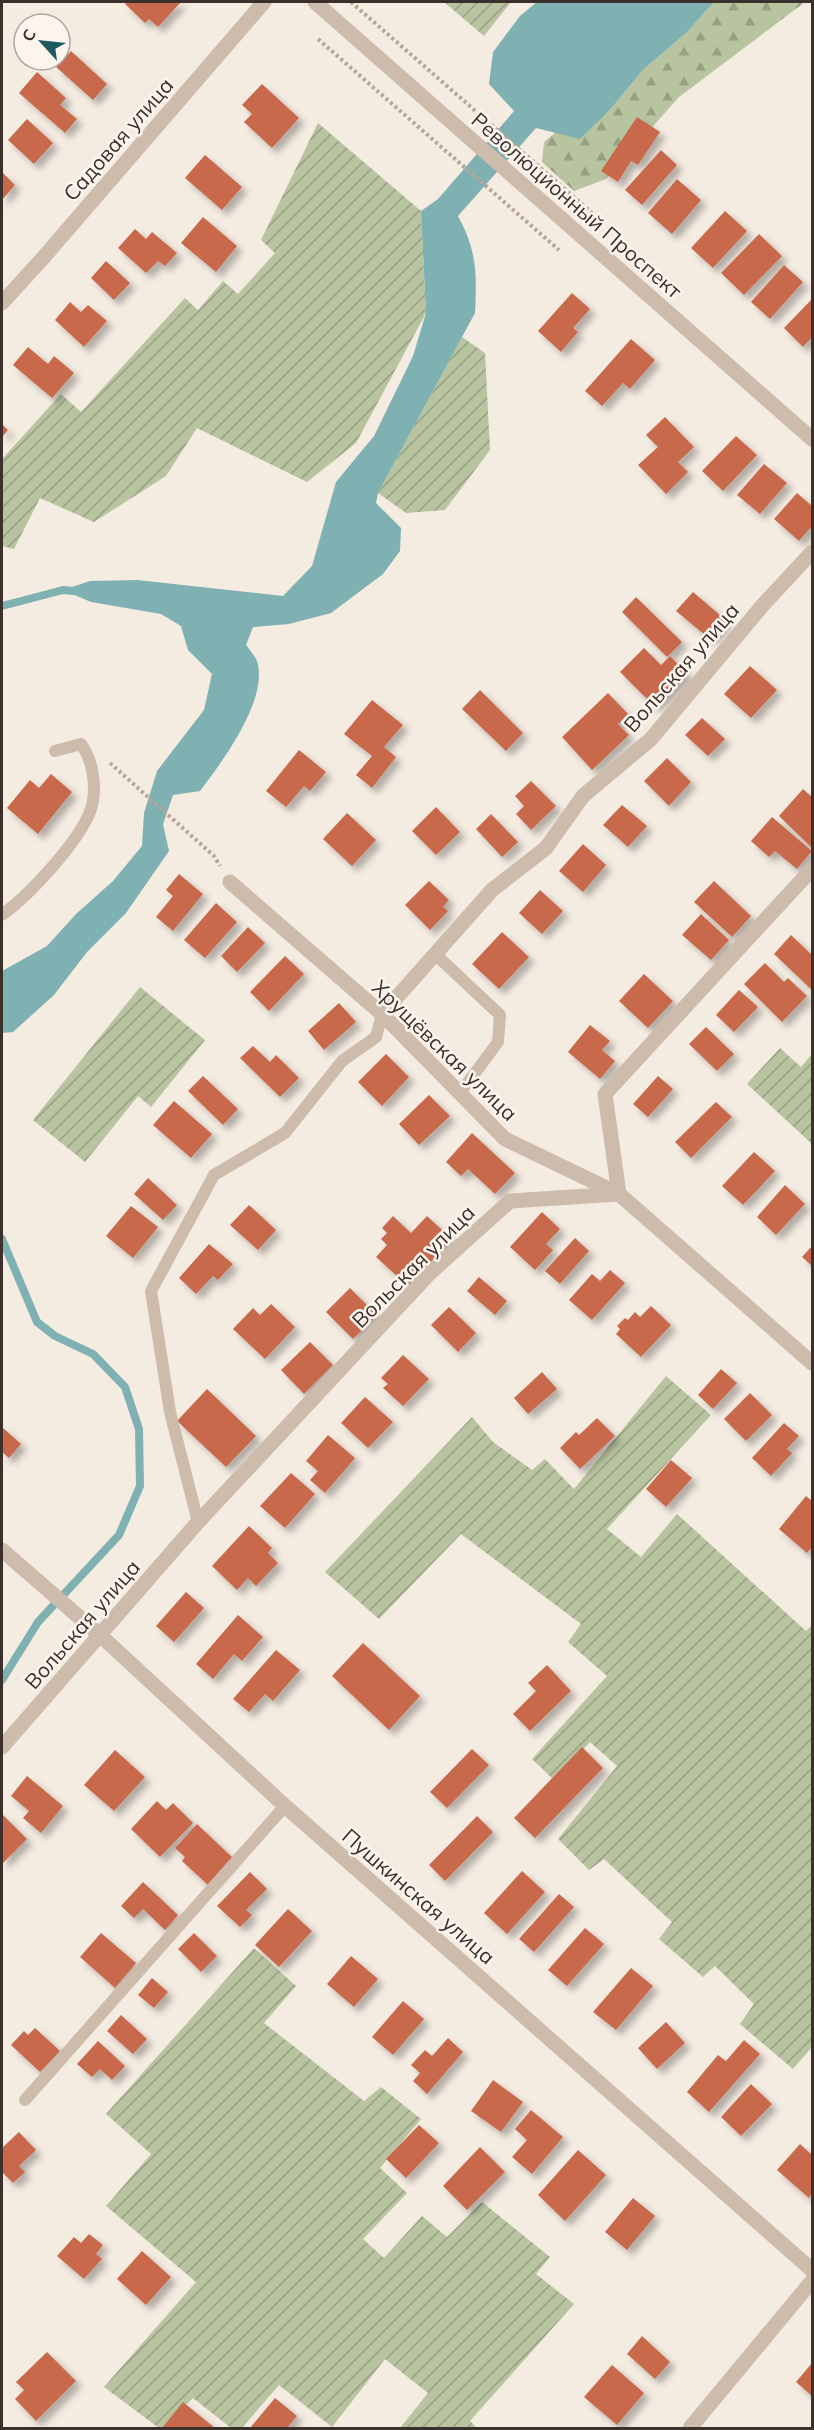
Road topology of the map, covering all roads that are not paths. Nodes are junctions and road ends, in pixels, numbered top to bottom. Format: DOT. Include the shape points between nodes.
graph roads {
  1 [pos="264,2"];
  2 [pos="315,2"];
  3 [pos="2,303"];
  4 [pos="813,439"];
  5 [pos="813,552"];
  6 [pos="55,751"];
  7 [pos="813,869"];
  8 [pos="230,882"];
  9 [pos="2,915"];
  10 [pos="435,954"];
  11 [pos="382,1014"];
  12 [pos="460,1093"];
  13 [pos="619,1194"];
  14 [pos="813,1363"];
  15 [pos="198,1522"];
  16 [pos="2,1551"];
  17 [pos="101,1636"];
  18 [pos="2,1747"];
  19 [pos="285,1806"];
  20 [pos="26,2100"];
  21 [pos="813,2270"];
  22 [pos="813,2281"];
  23 [pos="690,2428"];
  1 -- 3 [label="street, Садовая улица"];
  2 -- 4 [label="street, Революционный Проспект"];
  5 -- 10 [label="street, Вольская улица" via="762,606 651,739 583,796 546,848 492,890"];
  6 -- 9 [label="lane" via="81,744 90,756 93,802 83,827 56,863"];
  7 -- 13 [label="street" via="605,1094"];
  8 -- 11 [label="street, Хрущёвская улица"];
  10 -- 11 [label="street, Вольская улица"];
  10 -- 12 [label="lane" via="500,1015 498,1041"];
  11 -- 12 [label="street, Хрущёвская улица"];
  11 -- 15 [label="lane" via="376,1037 342,1061 285,1133 214,1175 151,1291 171,1412"];
  12 -- 13 [label="street, Хрущёвская улица" via="505,1138"];
  13 -- 14 [label="street, Хрущёвская улица"];
  13 -- 15 [label="street, Вольская улица" via="510,1200 430,1273"];
  15 -- 17 [label="street, Вольская улица"];
  16 -- 17 [label="street, Пушкинская улица"];
  17 -- 18 [label="street, Вольская улица"];
  17 -- 19 [label="street, Пушкинская улица"];
  19 -- 20 [label="lane"];
  19 -- 21 [label="street, Пушкинская улица"];
  22 -- 23 [label="street"];
}
